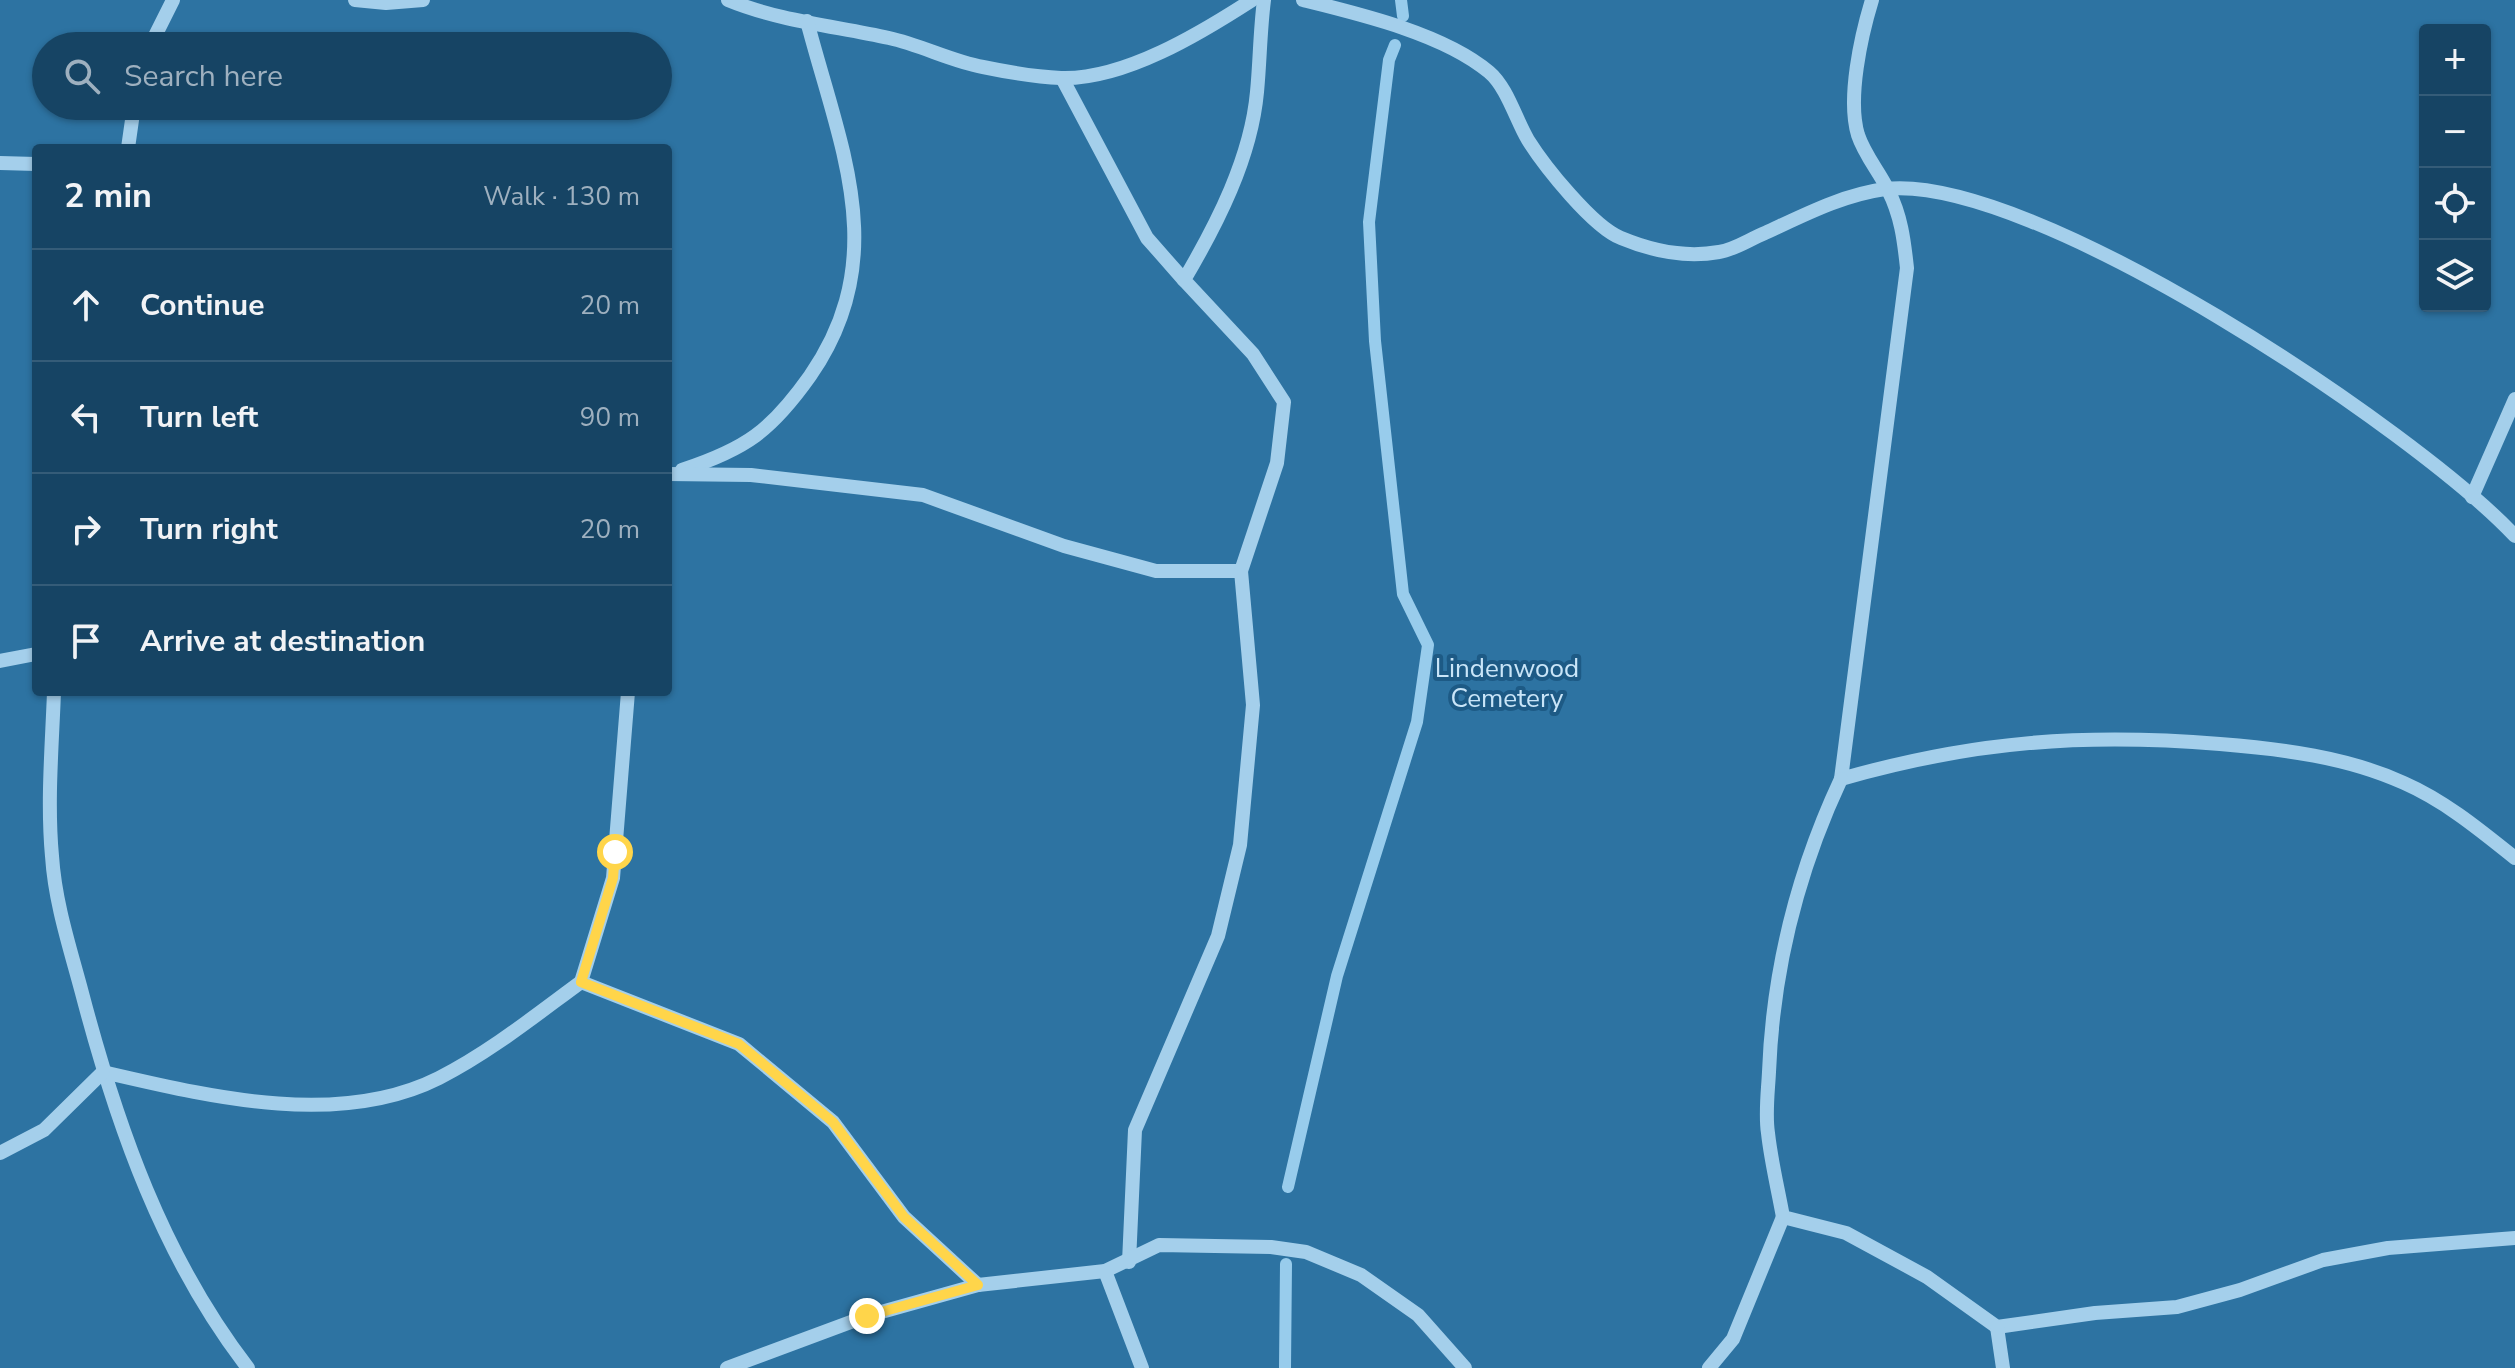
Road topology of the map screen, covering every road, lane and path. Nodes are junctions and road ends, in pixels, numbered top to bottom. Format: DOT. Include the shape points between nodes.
graph roads {
  1 [pos="173,0"];
  2 [pos="355,0"];
  3 [pos="423,0"];
  4 [pos="728,0"];
  5 [pos="1252,0"];
  6 [pos="1264,0"];
  7 [pos="1303,0"];
  8 [pos="1872,0"];
  9 [pos="807,21"];
  10 [pos="157,32"];
  11 [pos="1062,78"];
  12 [pos="132,120"];
  13 [pos="129,144"];
  14 [pos="0,163"];
  15 [pos="32,164"];
  16 [pos="1888,189"];
  17 [pos="1184,280"];
  18 [pos="2515,399"];
  19 [pos="672,473"];
  20 [pos="672,474"];
  21 [pos="2472,497"];
  22 [pos="2515,536"];
  23 [pos="1241,571"];
  24 [pos="32,655"];
  25 [pos="0,661"];
  26 [pos="54,696"];
  27 [pos="628,696"];
  28 [pos="1841,779"];
  29 [pos="2515,858"];
  30 [pos="581,982"];
  31 [pos="103,1072"];
  32 [pos="0,1153"];
  33 [pos="1783,1217"];
  34 [pos="2515,1238"];
  35 [pos="1129,1262"];
  36 [pos="1105,1271"];
  37 [pos="978,1285"];
  38 [pos="1997,1327"];
  39 [pos="248,1368"];
  40 [pos="727,1368"];
  41 [pos="1142,1368"];
  42 [pos="1465,1368"];
  43 [pos="1709,1368"];
  44 [pos="2003,1368"];
  1 -- 10 [label="lane"];
  2 -- 3 [label="lane"];
  4 -- 9 [label="lane"];
  5 -- 11 [label="lane" via="1203,32 1127,65"];
  6 -- 17 [label="lane" via="1251,126 1226,201"];
  7 -- 16 [label="lane" via="1426,38 1492,74 1530,142 1592,216 1616,237 1649,248 1682,255 1722,252 1841,198"];
  8 -- 16 [label="lane" via="1858,66 1855,113 1863,148"];
  9 -- 11 [label="lane" via="893,39 981,67"];
  9 -- 19 [label="lane" via="853,196 856,261 846,305 832,344 781,417 726,456"];
  11 -- 17 [label="lane" via="1147,238"];
  12 -- 13 [label="lane"];
  14 -- 15 [label="lane"];
  16 -- 21 [label="lane" via="1972,200 2042,226 2167,288 2322,384"];
  16 -- 28 [label="lane" via="1903,227 1907,268"];
  17 -- 23 [label="lane" via="1253,354 1284,402 1277,463"];
  18 -- 21 [label="lane"];
  20 -- 23 [label="lane" via="751,475 923,495 1064,546 1156,571"];
  21 -- 22 [label="lane"];
  23 -- 35 [label="lane" via="1253,705 1240,845 1218,936 1135,1130"];
  24 -- 25 [label="lane"];
  26 -- 31 [label="lane" via="51,856"];
  27 -- 30 [label="lane" via="613,878"];
  28 -- 29 [label="lane" via="1962,749 2042,740 2130,737 2272,748 2345,762 2404,782 2455,811"];
  28 -- 33 [label="lane" via="1811,842 1796,892 1772,1025 1767,1131"];
  30 -- 31 [label="lane" via="501,1041 437,1079 374,1098 304,1106 258,1102"];
  30 -- 37 [label="lane" via="739,1044 833,1122 904,1217"];
  31 -- 32 [label="lane" via="44,1130"];
  31 -- 39 [label="lane" via="142,1182 180,1264"];
  33 -- 38 [label="lane" via="1846,1233 1927,1277"];
  33 -- 43 [label="lane" via="1733,1339"];
  34 -- 38 [label="lane" via="2388,1248 2323,1260 2177,1307"];
  35 -- 36 [label="lane"];
  35 -- 42 [label="lane" via="1159,1245 1306,1252 1361,1275 1418,1315"];
  36 -- 37 [label="lane"];
  36 -- 41 [label="lane"];
  37 -- 40 [label="lane" via="867,1316"];
  38 -- 44 [label="lane"];
}
